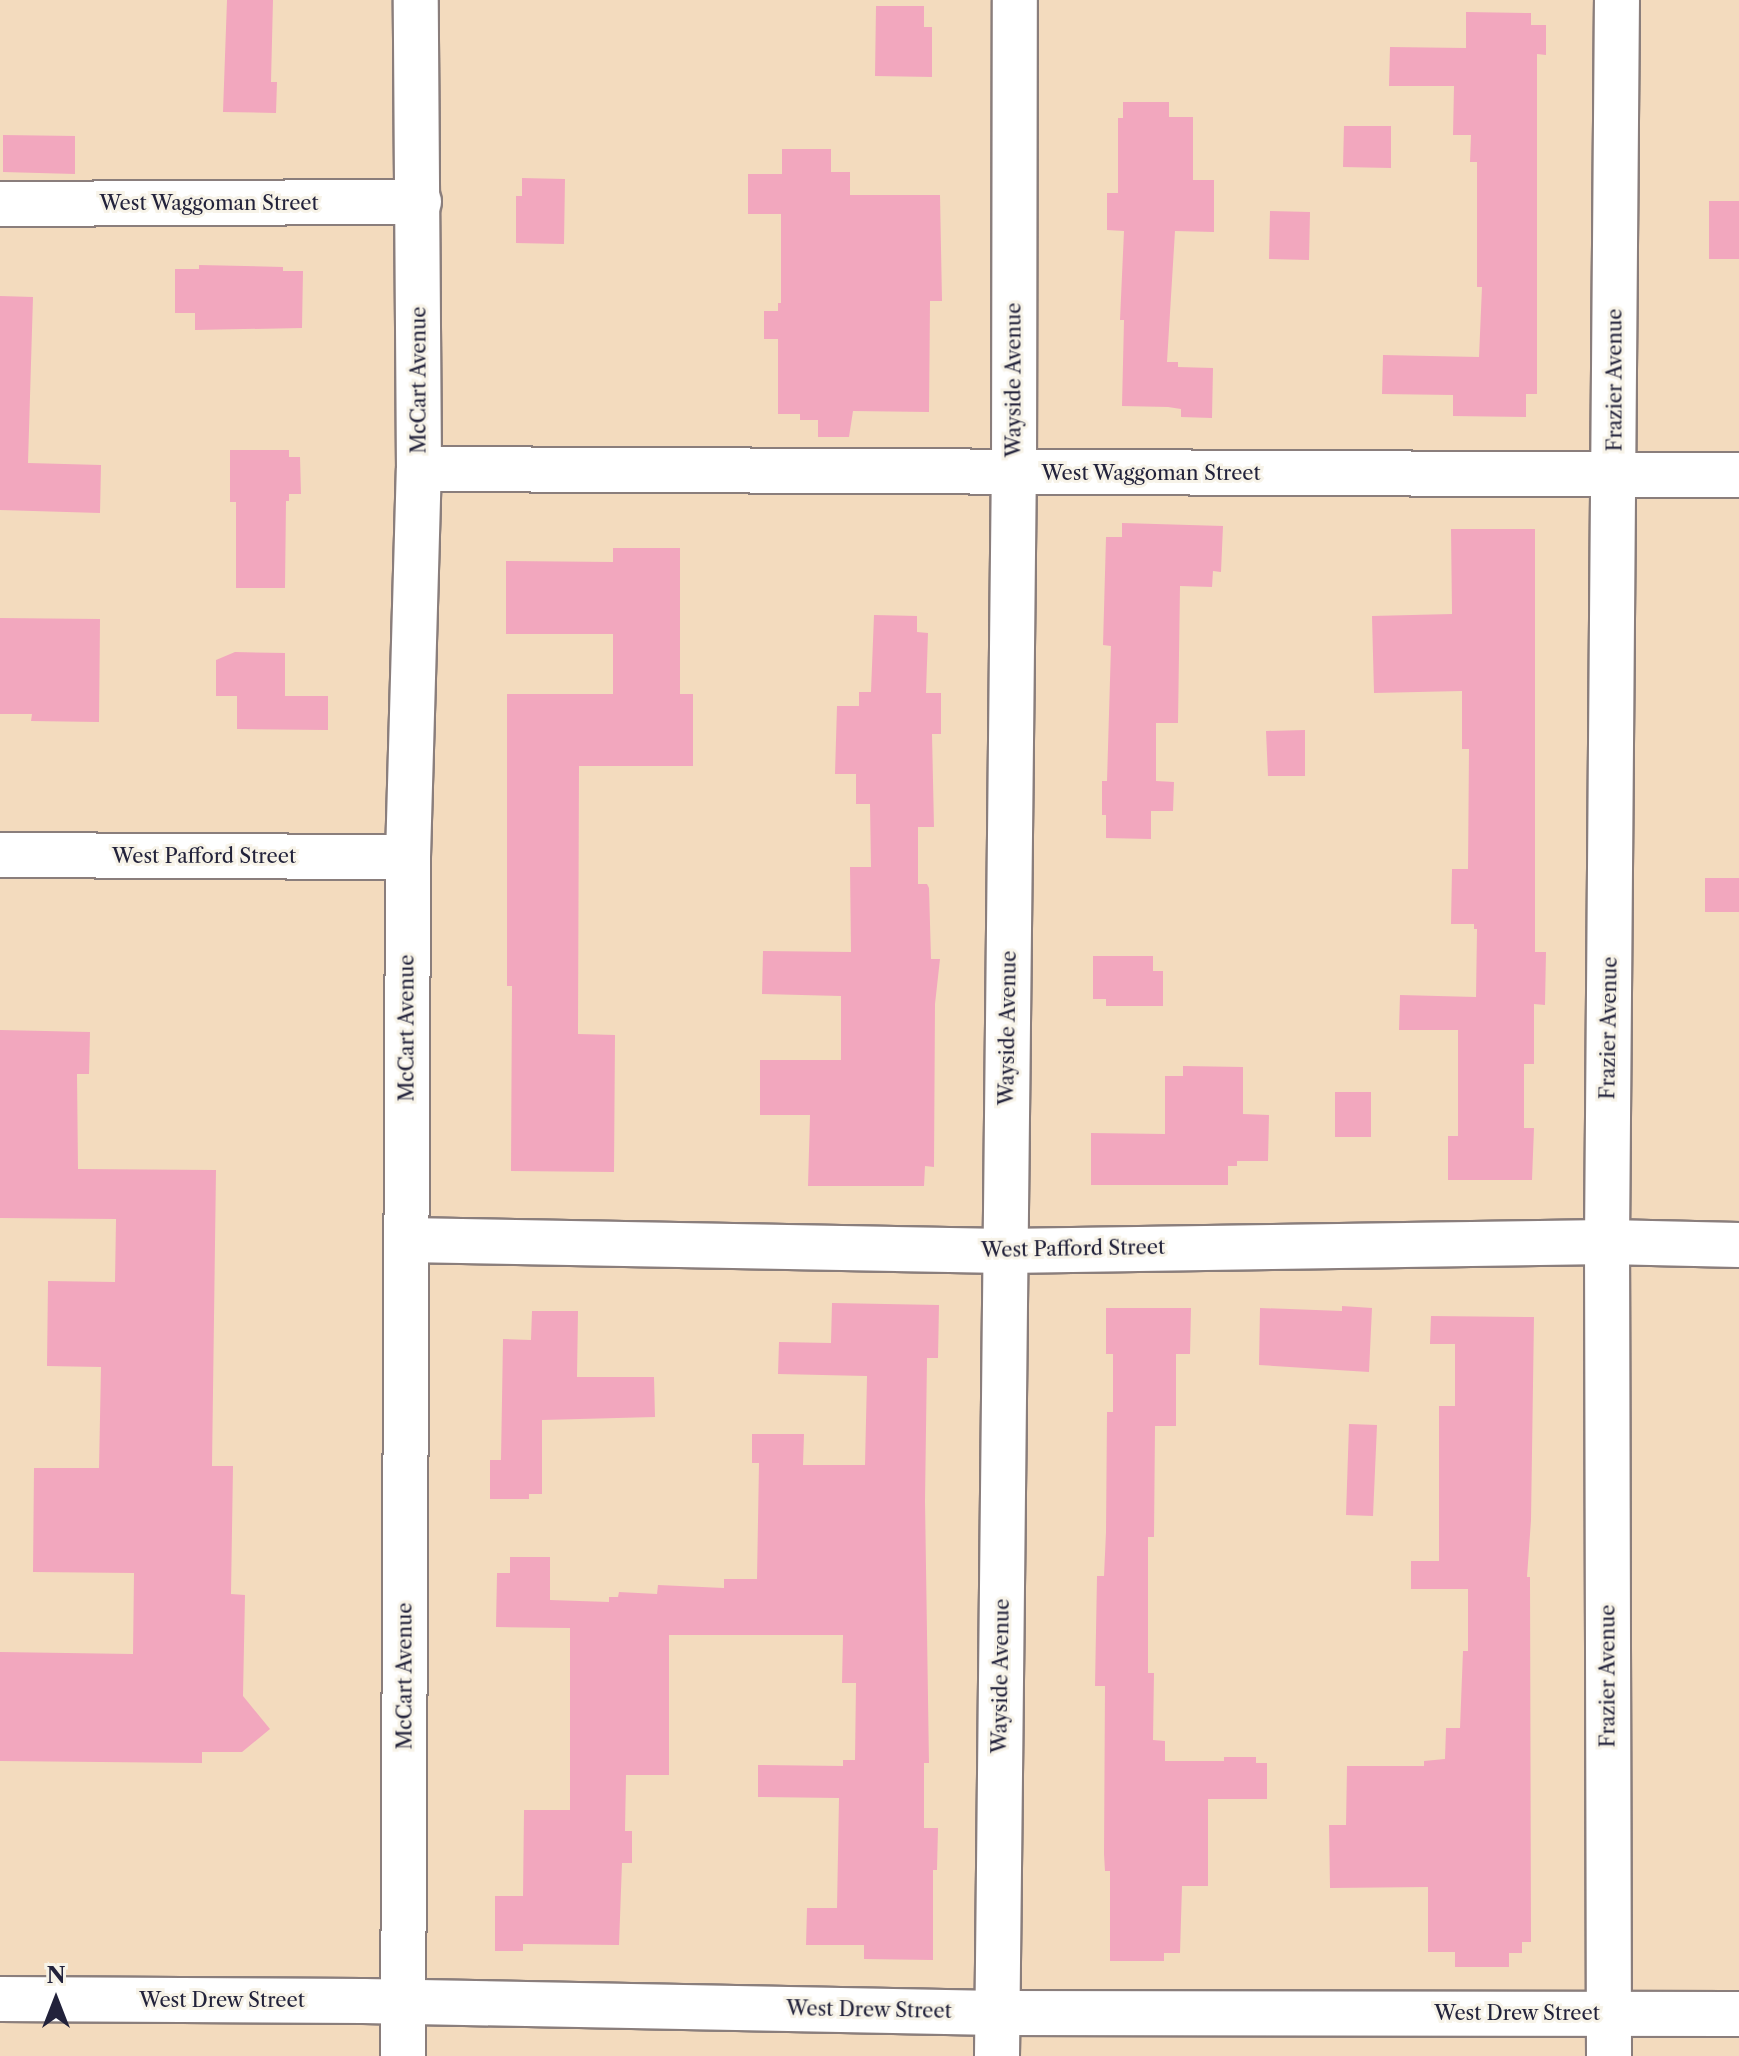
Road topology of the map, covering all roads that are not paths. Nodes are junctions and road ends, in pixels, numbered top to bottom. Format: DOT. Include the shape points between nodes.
graph roads {
  1 [pos="416,0"];
  2 [pos="1015,0"];
  3 [pos="1617,0"];
  4 [pos="419,202"];
  5 [pos="0,204"];
  6 [pos="419,469"];
  7 [pos="1014,472"];
  8 [pos="1614,475"];
  9 [pos="1739,475"];
  10 [pos="0,855"];
  11 [pos="408,857"];
  12 [pos="407,1240"];
  13 [pos="1607,1242"];
  14 [pos="1739,1245"];
  15 [pos="1005,1251"];
  16 [pos="0,1999"];
  17 [pos="404,2003"];
  18 [pos="998,2013"];
  19 [pos="1609,2013"];
  20 [pos="1739,2014"];
  21 [pos="403,2056"];
  22 [pos="997,2056"];
  23 [pos="1609,2056"];
  1 -- 4 [label="street, McCart Avenue"];
  2 -- 7 [label="street, Wayside Avenue"];
  3 -- 8 [label="street, Frazier Avenue"];
  4 -- 5 [label="street, West Waggoman Street"];
  4 -- 6 [label="street, McCart Avenue"];
  6 -- 7 [label="street, West Waggoman Street"];
  6 -- 11 [label="street, McCart Avenue"];
  7 -- 8 [label="street, West Waggoman Street"];
  7 -- 15 [label="street, Wayside Avenue"];
  8 -- 9 [label="street, West Waggoman Street"];
  8 -- 13 [label="street, Frazier Avenue"];
  10 -- 11 [label="street, West Pafford Street"];
  11 -- 12 [label="street, McCart Avenue"];
  12 -- 15 [label="street, West Pafford Street"];
  12 -- 17 [label="street, McCart Avenue"];
  13 -- 14 [label="street, West Pafford Street"];
  13 -- 15 [label="street, West Pafford Street"];
  13 -- 19 [label="street, Frazier Avenue"];
  15 -- 18 [label="street, Wayside Avenue"];
  16 -- 17 [label="street, West Drew Street"];
  17 -- 18 [label="street, West Drew Street"];
  17 -- 21 [label="street, McCart Avenue"];
  18 -- 19 [label="street, West Drew Street"];
  18 -- 22 [label="street, Wayside Avenue"];
  19 -- 20 [label="street, West Drew Street"];
  19 -- 23 [label="street, Frazier Avenue"];
}
